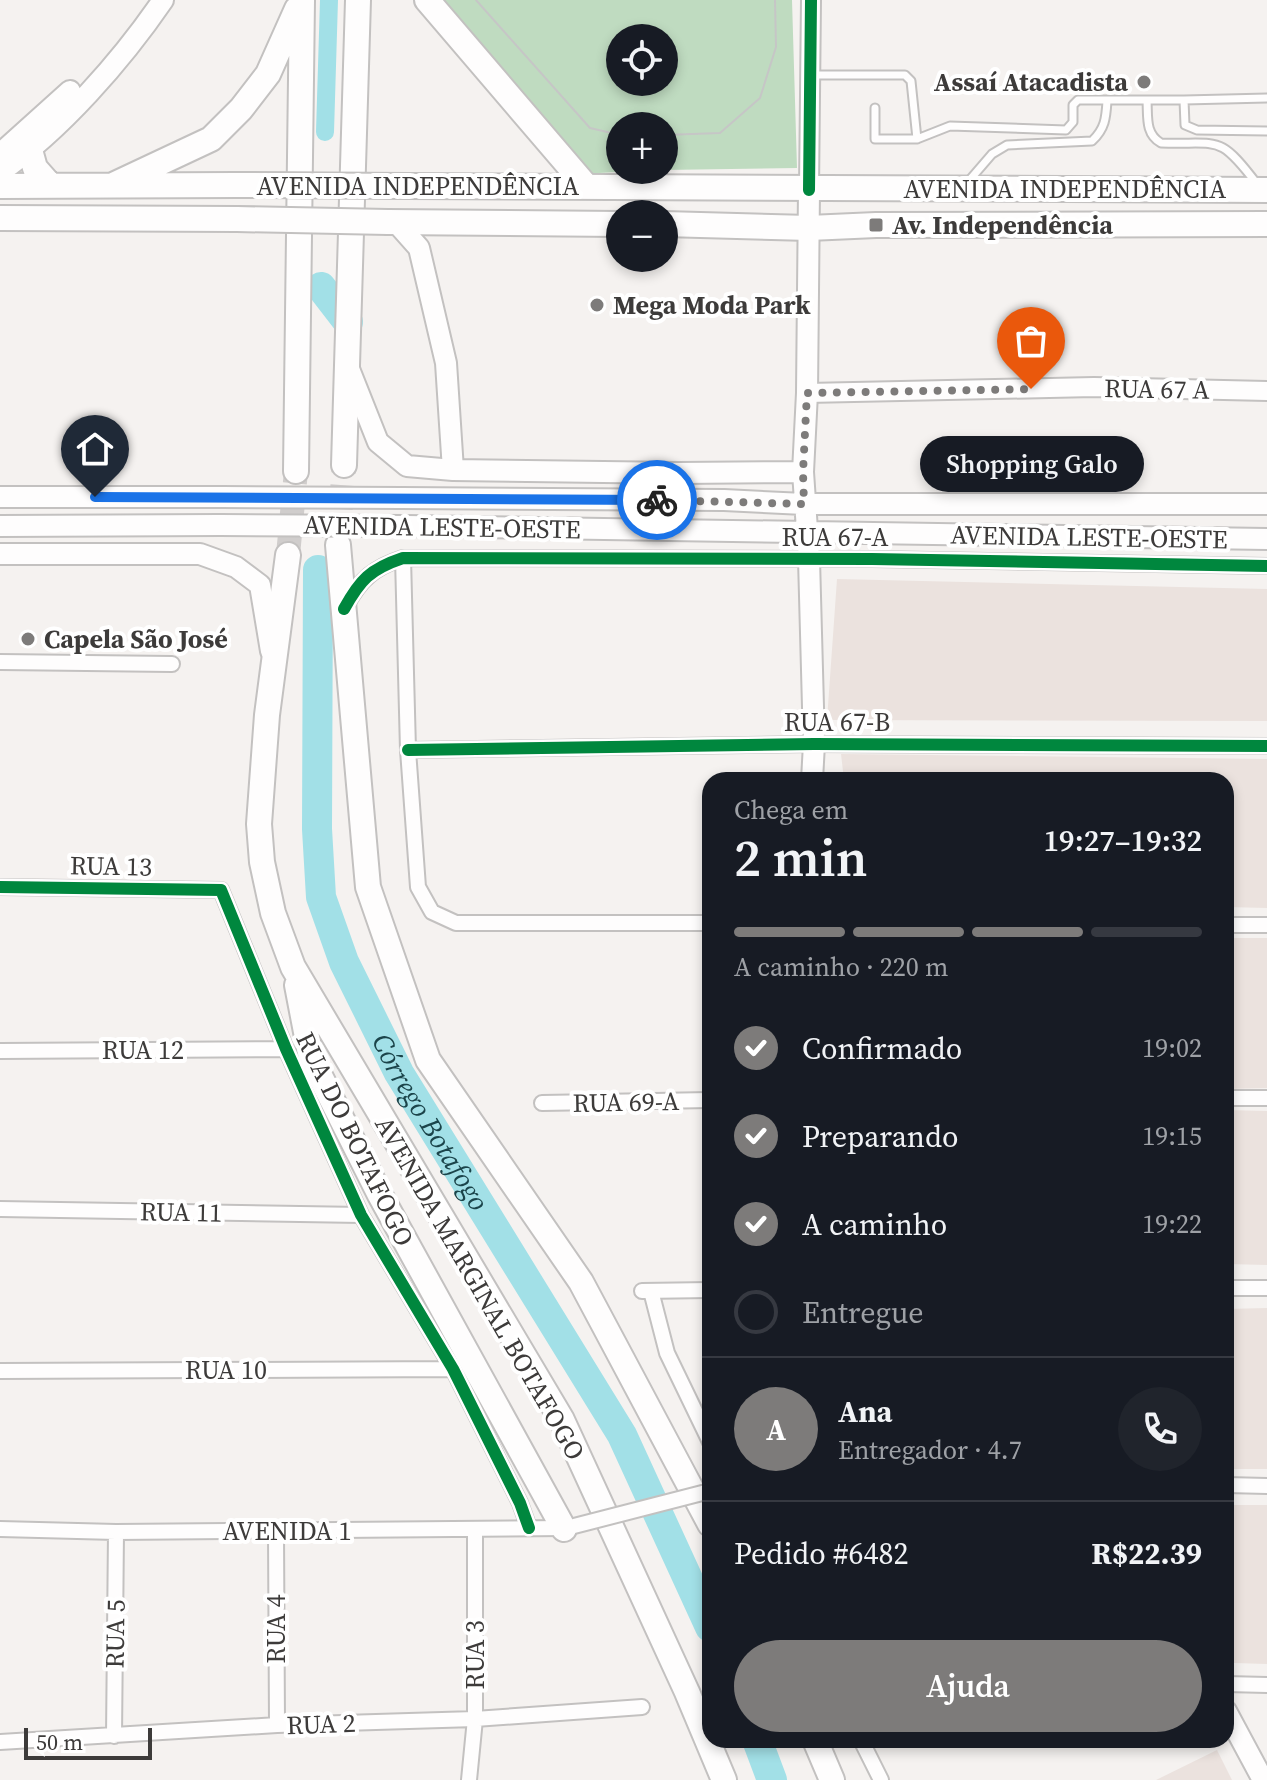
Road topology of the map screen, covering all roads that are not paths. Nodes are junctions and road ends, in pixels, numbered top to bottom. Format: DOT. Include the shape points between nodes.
graph roads {
  1 [pos="148,0"];
  2 [pos="163,0"];
  3 [pos="302,0"];
  4 [pos="358,0"];
  5 [pos="427,0"];
  6 [pos="811,0"];
  7 [pos="812,75"];
  8 [pos="1267,98"];
  9 [pos="1184,100"];
  10 [pos="1107,101"];
  11 [pos="1147,101"];
  12 [pos="875,108"];
  13 [pos="1267,131"];
  14 [pos="917,139"];
  15 [pos="30,150"];
  16 [pos="0,154"];
  17 [pos="0,172"];
  18 [pos="50,185"];
  19 [pos="113,185"];
  20 [pos="0,186"];
  21 [pos="587,187"];
  22 [pos="962,189"];
  23 [pos="809,190"];
  24 [pos="1264,190"];
  25 [pos="0,218"];
  26 [pos="391,222"];
  27 [pos="606,224"];
  28 [pos="678,224"];
  29 [pos="1267,224"];
  30 [pos="809,228"];
  31 [pos="347,363"];
  32 [pos="1267,391"];
  33 [pos="807,393"];
  34 [pos="344,465"];
  35 [pos="453,470"];
  36 [pos="296,471"];
  37 [pos="803,472"];
  38 [pos="679,473"];
  39 [pos="0,497"];
  40 [pos="724,500"];
  41 [pos="804,504"];
  42 [pos="1267,504"];
  43 [pos="0,526"];
  44 [pos="805,532"];
  45 [pos="873,534"];
  46 [pos="1267,539"];
  47 [pos="338,545"];
  48 [pos="0,554"];
  49 [pos="288,555"];
  50 [pos="403,558"];
  51 [pos="809,559"];
  52 [pos="872,559"];
  53 [pos="1267,566"];
  54 [pos="344,609"];
  55 [pos="0,662"];
  56 [pos="172,664"];
  57 [pos="273,665"];
  58 [pos="814,744"];
  59 [pos="1267,746"];
  60 [pos="408,750"];
  61 [pos="812,772"];
  62 [pos="0,887"];
  63 [pos="221,890"];
  64 [pos="702,923"];
  65 [pos="1234,925"];
  66 [pos="1267,925"];
  67 [pos="293,967"];
  68 [pos="286,1049"];
  69 [pos="0,1051"];
  70 [pos="1234,1098"];
  71 [pos="1267,1098"];
  72 [pos="702,1100"];
  73 [pos="542,1103"];
  74 [pos="0,1209"];
  75 [pos="361,1215"];
  76 [pos="1234,1288"];
  77 [pos="1267,1288"];
  78 [pos="702,1290"];
  79 [pos="453,1369"];
  80 [pos="0,1371"];
  81 [pos="702,1425"];
  82 [pos="1234,1485"];
  83 [pos="1267,1486"];
  84 [pos="702,1493"];
  85 [pos="702,1509"];
  86 [pos="529,1528"];
  87 [pos="569,1528"];
  88 [pos="0,1529"];
  89 [pos="475,1530"];
  90 [pos="116,1532"];
  91 [pos="276,1532"];
  92 [pos="1234,1684"];
  93 [pos="1267,1685"];
  94 [pos="642,1707"];
  95 [pos="475,1719"];
  96 [pos="277,1725"];
  97 [pos="1234,1726"];
  98 [pos="702,1729"];
  99 [pos="114,1736"];
  100 [pos="0,1742"];
  101 [pos="710,1748"];
  102 [pos="818,1748"];
  103 [pos="865,1748"];
  104 [pos="469,1780"];
  105 [pos="724,1780"];
  106 [pos="832,1780"];
  107 [pos="881,1780"];
  108 [pos="1263,1780"];
  1 -- 16 [label="main road" via="91,72"];
  2 -- 15 [label="main road" via="106,73"];
  3 -- 19 [label="main road" via="268,74 211,139"];
  3 -- 36 [label="main road"];
  4 -- 31 [label="main road"];
  5 -- 21 [label="main road"];
  6 -- 7 [label="street"];
  7 -- 14 [label="lane" via="905,75 911,81"];
  7 -- 23 [label="street"];
  8 -- 9 [label="lane"];
  9 -- 11 [label="lane"];
  9 -- 13 [label="lane" via="1189,128"];
  10 -- 11 [label="lane"];
  10 -- 14 [label="lane" via="1078,100 1066,130 950,126"];
  10 -- 22 [label="lane" via="1106,122 1092,141 1007,145 992,154"];
  11 -- 24 [label="lane" via="1153,139 1216,143 1236,156"];
  12 -- 14 [label="lane" via="875,139"];
  15 -- 17 [label="main road"];
  15 -- 18 [label="main road" via="35,168"];
  18 -- 19 [label="main road, AVENIDA INDEPENDÊNCIA"];
  18 -- 20 [label="main road, AVENIDA INDEPENDÊNCIA"];
  19 -- 21 [label="main road, AVENIDA INDEPENDÊNCIA, bridge"];
  21 -- 23 [label="main road, AVENIDA INDEPENDÊNCIA"];
  22 -- 23 [label="main road, AVENIDA INDEPENDÊNCIA"];
  22 -- 24 [label="main road, AVENIDA INDEPENDÊNCIA"];
  23 -- 30 [label="main road"];
  25 -- 26 [label="main road, AVENIDA INDEPENDÊNCIA, bridge"];
  26 -- 27 [label="main road, AVENIDA INDEPENDÊNCIA"];
  26 -- 35 [label="main road" via="419,248 423,263 446,363"];
  28 -- 30 [label="main road, AVENIDA INDEPENDÊNCIA"];
  29 -- 30 [label="main road, AVENIDA INDEPENDÊNCIA"];
  30 -- 33 [label="main road"];
  31 -- 34 [label="main road"];
  31 -- 35 [label="main road" via="378,442 407,466"];
  32 -- 33 [label="street, RUA 67 A" via="1094,387"];
  33 -- 37 [label="main road"];
  35 -- 38 [label="main road"];
  37 -- 38 [label="main road"];
  37 -- 41 [label="main road"];
  38 -- 40 [label="main road"];
  39 -- 40 [label="main road, AVENIDA LESTE-OESTE, bridge"];
  40 -- 41 [label="main road, AVENIDA LESTE-OESTE"];
  41 -- 42 [label="main road, AVENIDA LESTE-OESTE"];
  41 -- 44 [label="main road"];
  43 -- 44 [label="main road, AVENIDA LESTE-OESTE, bridge"];
  44 -- 45 [label="main road, AVENIDA LESTE-OESTE"];
  44 -- 51 [label="main road"];
  45 -- 46 [label="main road, AVENIDA LESTE-OESTE"];
  45 -- 52 [label="street"];
  47 -- 54 [label="main road"];
  48 -- 57 [label="main road" via="200,554 236,567 260,585"];
  49 -- 57 [label="main road, AVENIDA MARGINAL BOTAFOGO"];
  50 -- 51 [label="street, RUA 67-A"];
  50 -- 54 [label="street" via="369,574"];
  50 -- 60 [label="street"];
  51 -- 52 [label="street, RUA 67-A"];
  51 -- 58 [label="main road"];
  52 -- 53 [label="street, RUA 67-A"];
  54 -- 85 [label="main road" via="368,887 428,1060 581,1282"];
  55 -- 56 [label="street"];
  57 -- 67 [label="main road, AVENIDA MARGINAL BOTAFOGO" via="259,824 273,913"];
  58 -- 59 [label="street, RUA 67-B"];
  58 -- 60 [label="street, RUA 67-B"];
  58 -- 61 [label="main road"];
  60 -- 64 [label="street" via="418,887 432,912 456,923"];
  62 -- 63 [label="street, RUA 13"];
  63 -- 68 [label="street, RUA DO BOTAFOGO"];
  65 -- 66 [label="street"];
  67 -- 87 [label="main road" via="311,1058 380,1195"];
  67 -- 98 [label="main road, AVENIDA MARGINAL BOTAFOGO" via="562,1420"];
  68 -- 69 [label="street, RUA 12"];
  68 -- 75 [label="street, RUA DO BOTAFOGO"];
  70 -- 71 [label="street"];
  72 -- 73 [label="street, RUA 69-A"];
  74 -- 75 [label="street, RUA 11"];
  75 -- 79 [label="street, RUA DO BOTAFOGO"];
  76 -- 77 [label="street"];
  78 -- 81 [label="street" via="646,1291 667,1353"];
  79 -- 80 [label="street, RUA 10"];
  79 -- 86 [label="street, RUA DO BOTAFOGO"];
  82 -- 83 [label="street"];
  84 -- 87 [label="street, AVENIDA 1, bridge"];
  86 -- 87 [label="street, AVENIDA 1"];
  86 -- 89 [label="street, AVENIDA 1"];
  88 -- 90 [label="street, AVENIDA 1"];
  89 -- 91 [label="street, AVENIDA 1"];
  89 -- 95 [label="street, RUA 3"];
  90 -- 91 [label="street, AVENIDA 1"];
  90 -- 99 [label="street, RUA 5"];
  91 -- 96 [label="street, RUA 4"];
  92 -- 93 [label="street"];
  94 -- 95 [label="street, RUA 2"];
  95 -- 96 [label="street, RUA 2"];
  95 -- 104 [label="street, RUA 3"];
  96 -- 99 [label="street, RUA 2"];
  97 -- 108 [label="main road"];
  99 -- 100 [label="street, RUA 2"];
  101 -- 105 [label="main road, AVENIDA MARGINAL BOTAFOGO"];
  102 -- 106 [label="main road"];
  103 -- 107 [label="street"];
}
